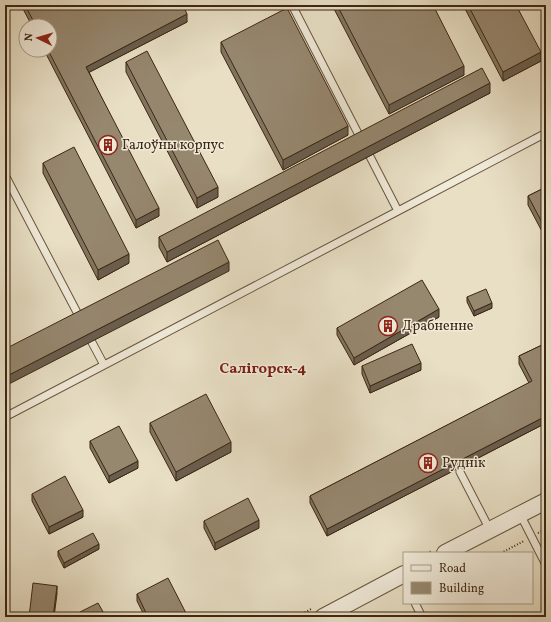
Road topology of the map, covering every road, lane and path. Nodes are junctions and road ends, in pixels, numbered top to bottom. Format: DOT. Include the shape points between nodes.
graph roads {
  1 [pos="292,5"];
  2 [pos="546,133"];
  3 [pos="5,175"];
  4 [pos="398,211"];
  5 [pos="104,365"];
  6 [pos="5,417"];
  7 [pos="460,472"];
  8 [pos="546,501"];
  9 [pos="520,514"];
  10 [pos="490,530"];
  11 [pos="447,552"];
  12 [pos="546,565"];
  13 [pos="402,578"];
  14 [pos="416,604"];
  15 [pos="323,617"];
  16 [pos="422,617"];
  1 -- 4 [label="lane"];
  2 -- 4 [label="lane"];
  3 -- 5 [label="lane"];
  4 -- 5 [label="lane"];
  5 -- 6 [label="lane"];
  7 -- 10 [label="lane"];
  8 -- 9 [label="street"];
  9 -- 10 [label="street"];
  9 -- 12 [label="lane"];
  10 -- 11 [label="street"];
  13 -- 15 [label="street"];
  14 -- 16 [label="lane"];
}
